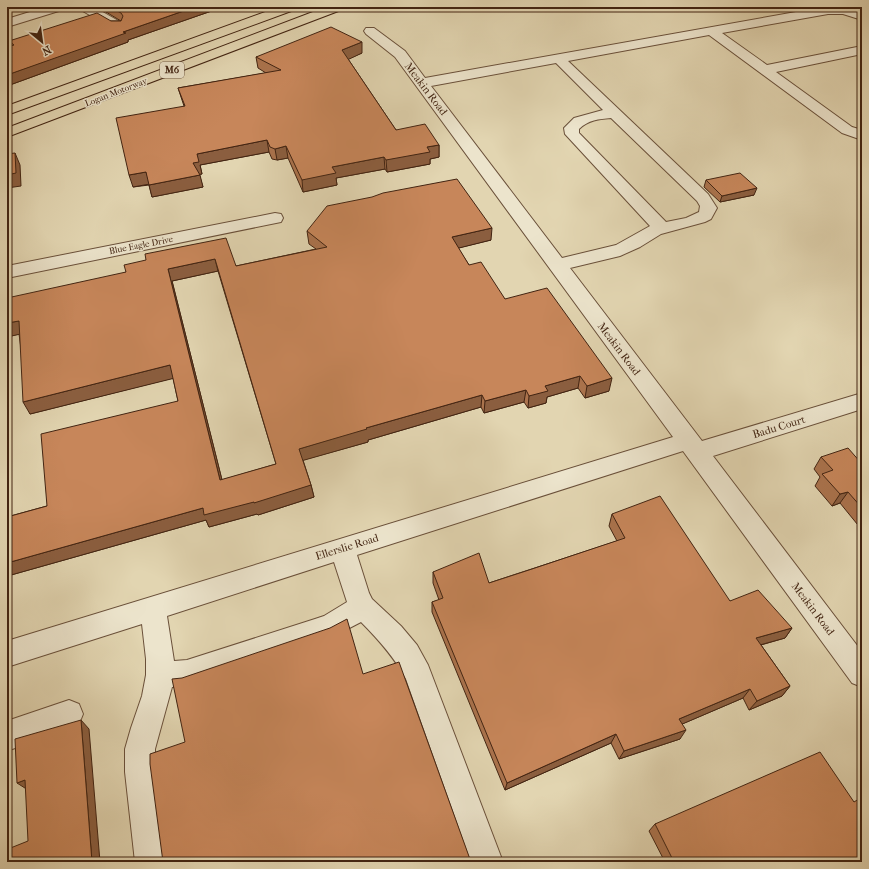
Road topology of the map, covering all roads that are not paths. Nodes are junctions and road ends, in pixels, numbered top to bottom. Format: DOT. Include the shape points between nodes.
graph roads {
  1 [pos="58,7"];
  2 [pos="85,7"];
  3 [pos="290,7"];
  4 [pos="337,7"];
  5 [pos="44,11"];
  6 [pos="862,16"];
  7 [pos="10,19"];
  8 [pos="57,20"];
  9 [pos="118,26"];
  10 [pos="370,31"];
  11 [pos="711,31"];
  12 [pos="25,32"];
  13 [pos="862,50"];
  14 [pos="558,58"];
  15 [pos="765,70"];
  16 [pos="422,83"];
  17 [pos="67,89"];
  18 [pos="7,105"];
  19 [pos="7,111"];
  20 [pos="614,113"];
  21 [pos="7,133"];
  22 [pos="862,135"];
  23 [pos="275,218"];
  24 [pos="662,228"];
  25 [pos="557,265"];
  26 [pos="7,272"];
  27 [pos="862,401"];
  28 [pos="692,447"];
  29 [pos="343,549"];
  30 [pos="363,607"];
  31 [pos="153,608"];
  32 [pos="7,654"];
  33 [pos="862,674"];
  34 [pos="160,675"];
  35 [pos="69,714"];
  36 [pos="7,736"];
  37 [pos="151,862"];
  38 [pos="487,862"];
  1 -- 5 [label="street"];
  2 -- 9 [label="street"];
  3 -- 17 [label="highway, Logan Motorway / M6"];
  4 -- 21 [label="highway, Logan Motorway / M6"];
  5 -- 7 [label="street"];
  5 -- 8 [label="street"];
  6 -- 11 [label="street" via="844,10 828,10"];
  7 -- 12 [label="street"];
  10 -- 16 [label="street, Meakin Road" via="400,54"];
  11 -- 14 [label="street"];
  11 -- 15 [label="street"];
  13 -- 15 [label="street"];
  14 -- 16 [label="street"];
  14 -- 20 [label="street"];
  15 -- 22 [label="street" via="847,130"];
  16 -- 25 [label="street, Meakin Road"];
  17 -- 18 [label="highway"];
  17 -- 19 [label="highway, Logan Motorway / M6"];
  20 -- 24 [label="street" via="575,122 571,128 572,134"];
  20 -- 24 [label="street" via="708,205 708,213 701,219"];
  23 -- 26 [label="street, Blue Eagle Drive"];
  24 -- 25 [label="street" via="654,230 625,248"];
  25 -- 28 [label="street, Meakin Road"];
  27 -- 28 [label="street, Badu Court"];
  28 -- 29 [label="street, Ellerslie Road"];
  28 -- 33 [label="street, Meakin Road"];
  29 -- 30 [label="street" via="356,596"];
  29 -- 31 [label="street, Ellerslie Road"];
  30 -- 34 [label="street" via="344,619 315,631 187,673"];
  30 -- 38 [label="street" via="392,635 418,674"];
  31 -- 32 [label="street, Ellerslie Road"];
  31 -- 34 [label="street"];
  34 -- 37 [label="street" via="140,749 140,772"];
  35 -- 36 [label="street"];
}
